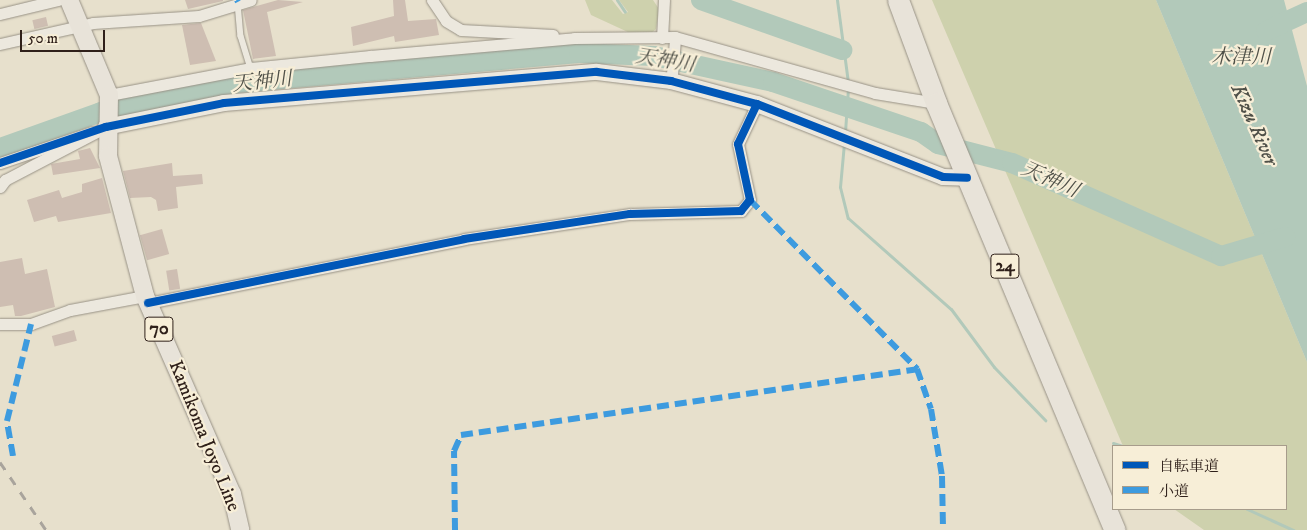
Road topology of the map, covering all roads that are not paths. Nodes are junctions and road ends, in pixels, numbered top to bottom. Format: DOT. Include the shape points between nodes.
graph roads {
  1 [pos="58,0"];
  2 [pos="69,0"];
  3 [pos="251,0"];
  4 [pos="432,0"];
  5 [pos="664,0"];
  6 [pos="898,0"];
  7 [pos="238,2"];
  8 [pos="0,14"];
  9 [pos="79,27"];
  10 [pos="574,38"];
  11 [pos="662,38"];
  12 [pos="676,39"];
  13 [pos="0,44"];
  14 [pos="251,68"];
  15 [pos="671,78"];
  16 [pos="109,98"];
  17 [pos="936,103"];
  18 [pos="757,104"];
  19 [pos="106,123"];
  20 [pos="0,164"];
  21 [pos="967,178"];
  22 [pos="0,187"];
  23 [pos="147,300"];
  24 [pos="0,324"];
  25 [pos="240,530"];
  26 [pos="1115,530"];
  1 -- 8 [label="street"];
  2 -- 9 [label="main road"];
  3 -- 7 [label="street"];
  4 -- 10 [label="street" via="446,21 461,30"];
  5 -- 11 [label="street"];
  6 -- 17 [label="highway, 24"];
  7 -- 9 [label="street" via="199,16"];
  7 -- 14 [label="lane" via="241,36"];
  9 -- 13 [label="street"];
  9 -- 16 [label="main road"];
  10 -- 11 [label="street"];
  10 -- 14 [label="street"];
  11 -- 12 [label="street"];
  12 -- 15 [label="street"];
  12 -- 17 [label="street" via="875,93"];
  14 -- 16 [label="street"];
  15 -- 18 [label="street"];
  15 -- 19 [label="street" via="596,72 300,95"];
  16 -- 19 [label="main road, Kamikoma Joyo Line / 70"];
  17 -- 21 [label="highway, 24"];
  18 -- 21 [label="street" via="943,176"];
  18 -- 23 [label="street" via="738,144 750,200 741,211 630,214 464,239"];
  19 -- 20 [label="street"];
  19 -- 22 [label="street" via="4,180"];
  19 -- 23 [label="main road, Kamikoma Joyo Line / 70" via="116,193"];
  21 -- 26 [label="highway, 24"];
  23 -- 24 [label="street" via="70,310 31,324"];
  23 -- 25 [label="main road, Kamikoma Joyo Line / 70" via="232,494"];
}
